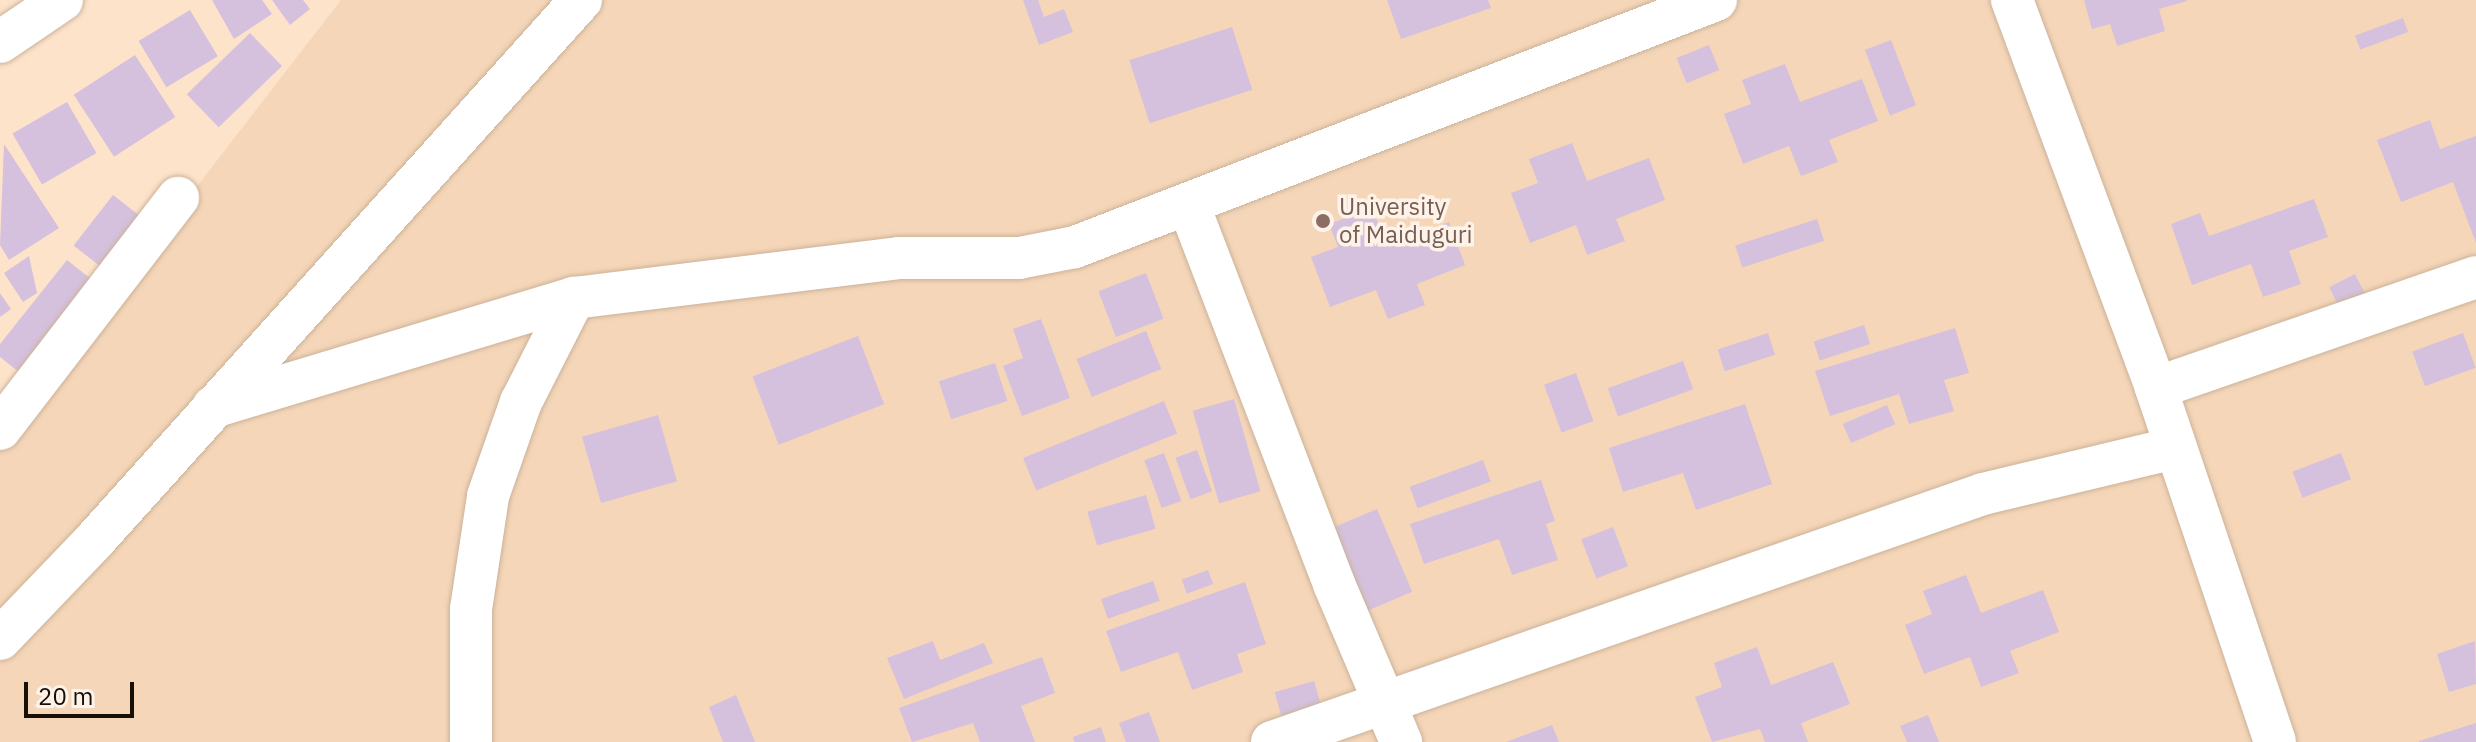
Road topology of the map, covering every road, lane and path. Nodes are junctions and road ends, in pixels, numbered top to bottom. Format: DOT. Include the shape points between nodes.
graph roads {
  1 [pos="62,0"];
  2 [pos="581,0"];
  3 [pos="1716,0"];
  4 [pos="2012,0"];
  5 [pos="0,42"];
  6 [pos="178,198"];
  7 [pos="1189,206"];
  8 [pos="2476,277"];
  9 [pos="574,298"];
  10 [pos="2156,388"];
  11 [pos="213,407"];
  12 [pos="0,429"];
  13 [pos="2175,448"];
  14 [pos="0,639"];
  15 [pos="1393,724"];
  16 [pos="471,742"];
  17 [pos="1272,742"];
  18 [pos="2275,742"];
  1 -- 5 [label="street"];
  2 -- 11 [label="street"];
  3 -- 7 [label="street"];
  4 -- 10 [label="street"];
  6 -- 12 [label="street"];
  7 -- 9 [label="street" via="1075,247 1019,258 899,258"];
  7 -- 15 [label="street"];
  8 -- 10 [label="street"];
  9 -- 11 [label="street"];
  9 -- 16 [label="street" via="521,402 488,496 471,609"];
  10 -- 13 [label="street"];
  11 -- 14 [label="street"];
  13 -- 15 [label="street" via="1983,494 1496,660"];
  13 -- 18 [label="street"];
  15 -- 17 [label="street"];
}
